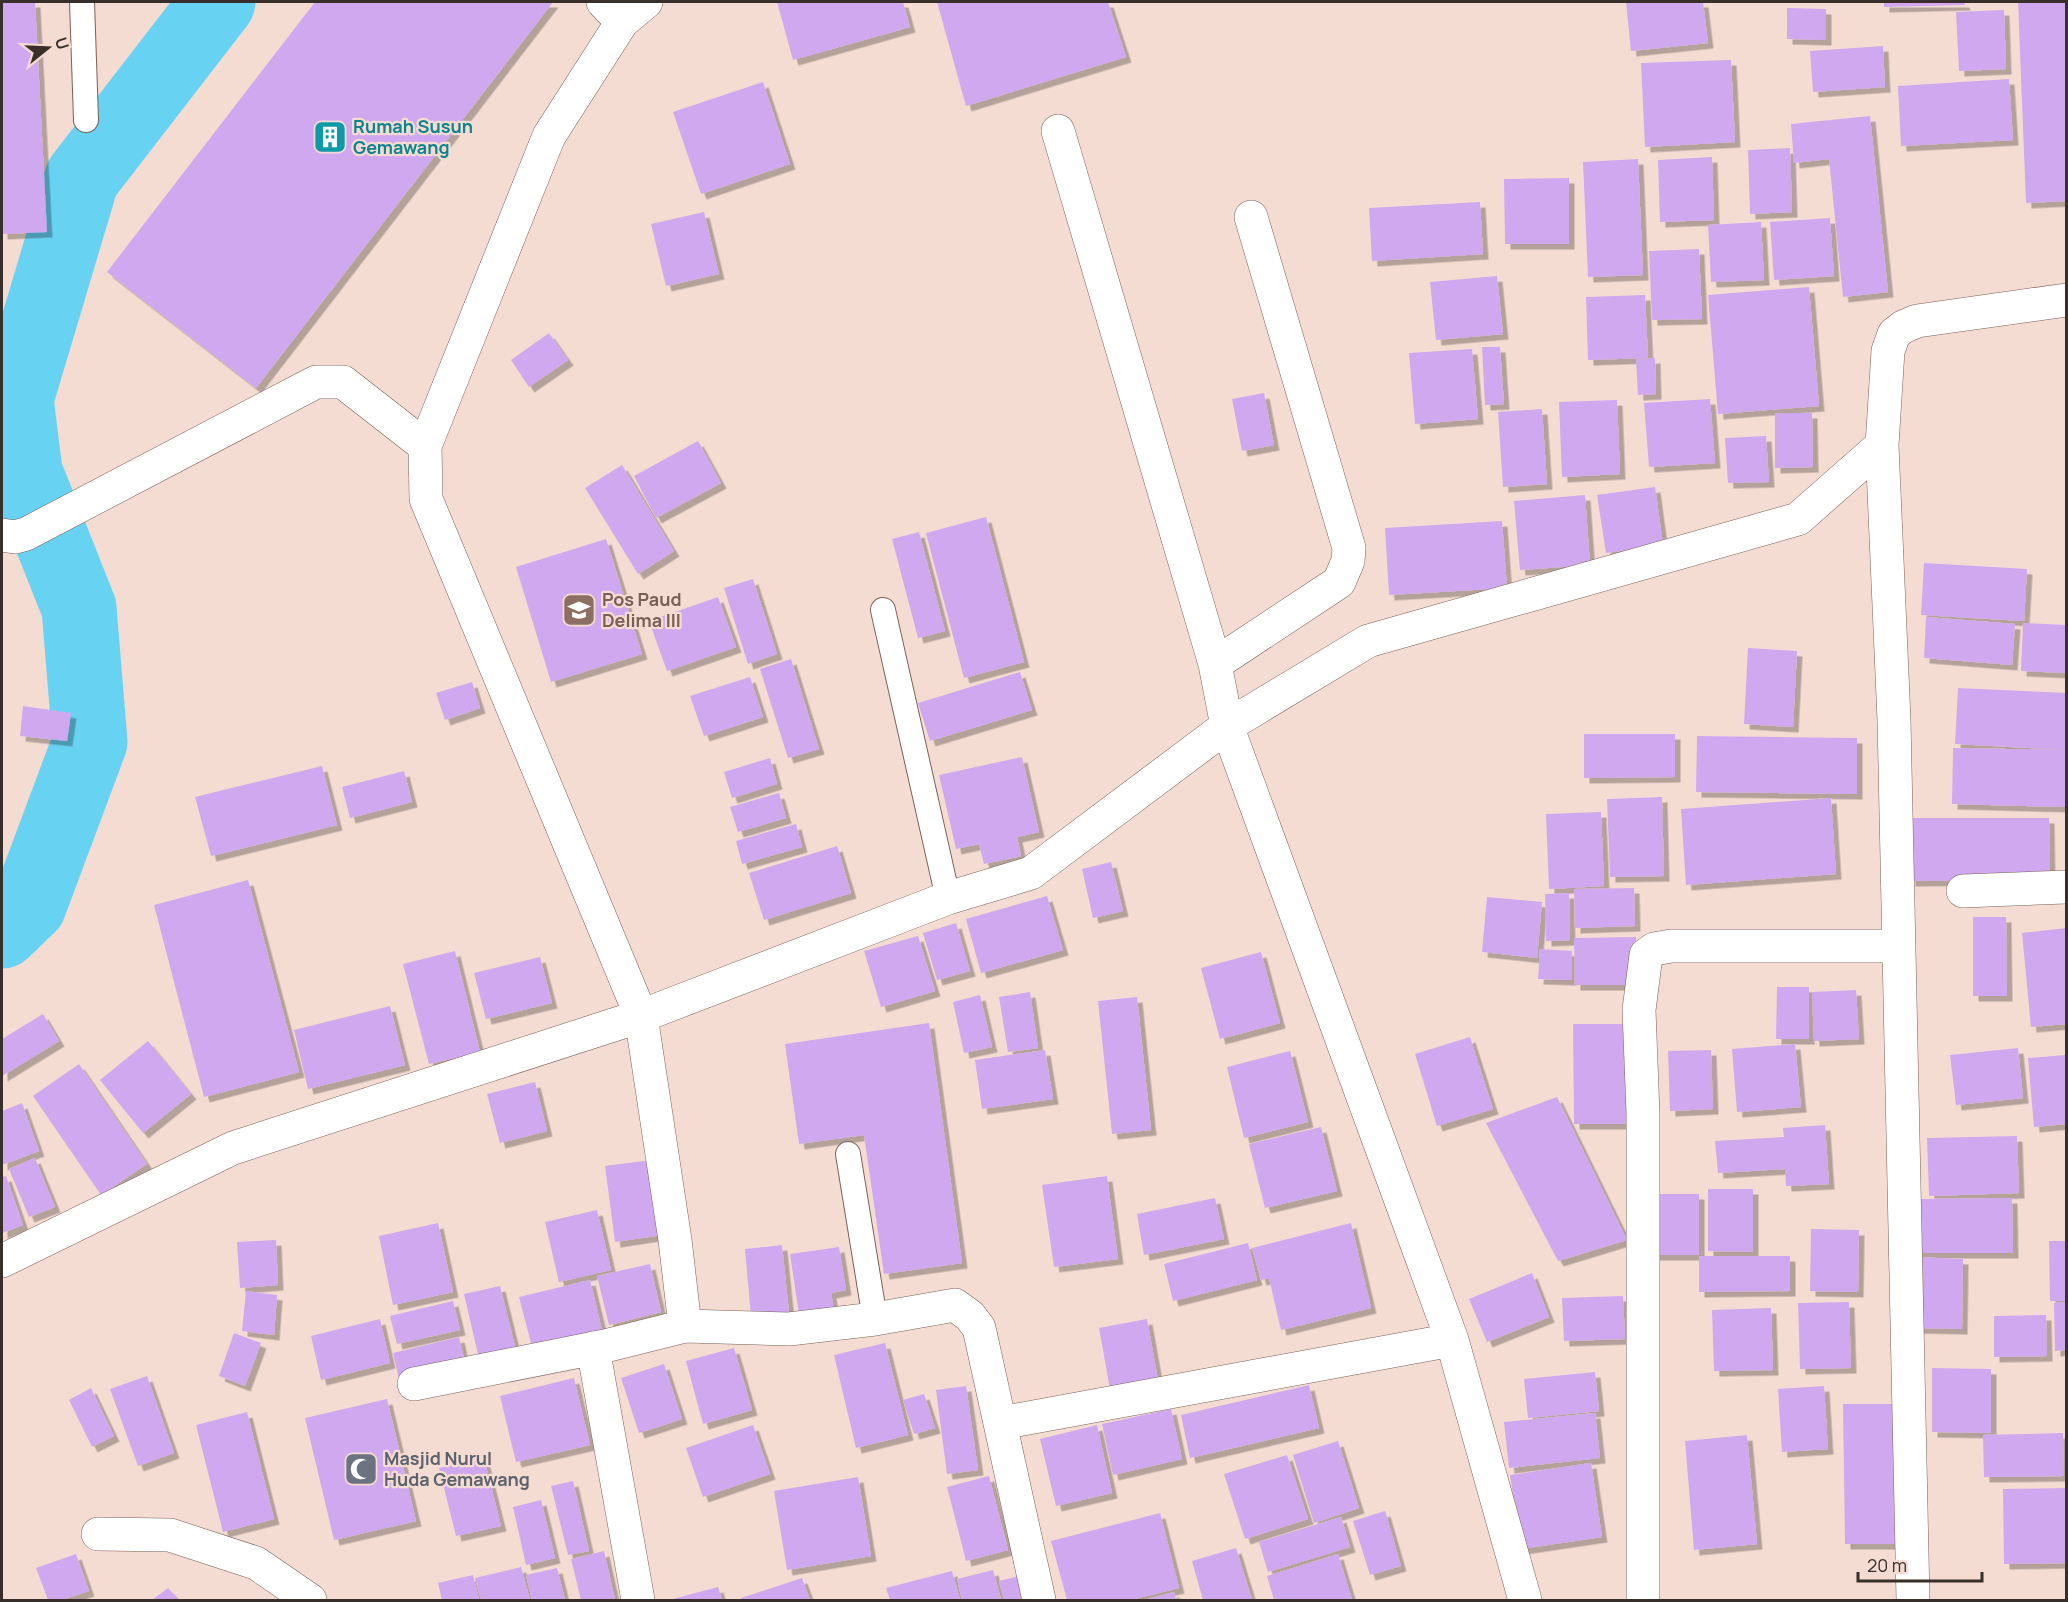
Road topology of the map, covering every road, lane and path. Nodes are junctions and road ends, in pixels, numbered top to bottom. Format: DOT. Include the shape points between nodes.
graph roads {
  1 [pos="82,2"];
  2 [pos="624,8"];
  3 [pos="86,120"];
  4 [pos="1058,131"];
  5 [pos="1251,217"];
  6 [pos="2067,300"];
  7 [pos="1882,445"];
  8 [pos="425,446"];
  9 [pos="9,541"];
  10 [pos="883,610"];
  11 [pos="1215,664"];
  12 [pos="1227,726"];
  13 [pos="2067,887"];
  14 [pos="1963,891"];
  15 [pos="948,898"];
  16 [pos="1899,946"];
  17 [pos="641,1016"];
  18 [pos="848,1154"];
  19 [pos="2,1261"];
  20 [pos="875,1319"];
  21 [pos="685,1326"];
  22 [pos="1452,1340"];
  23 [pos="593,1348"];
  24 [pos="414,1384"];
  25 [pos="1001,1423"];
  26 [pos="98,1534"];
  27 [pos="310,1600"];
  28 [pos="638,1600"];
  29 [pos="1040,1600"];
  30 [pos="1525,1600"];
  31 [pos="1642,1600"];
  32 [pos="1913,1600"];
  1 -- 3 [label="lane"];
  2 -- 8 [label="street" via="549,136"];
  4 -- 11 [label="street"];
  5 -- 11 [label="street" via="1349,548 1348,561 1339,582"];
  6 -- 7 [label="street" via="1917,321 1894,334 1888,351"];
  7 -- 12 [label="street" via="1798,519 1368,641"];
  7 -- 16 [label="street"];
  8 -- 9 [label="street" via="344,382 316,382"];
  8 -- 17 [label="street" via="426,499"];
  10 -- 15 [label="lane"];
  11 -- 12 [label="street"];
  12 -- 15 [label="street" via="1030,873"];
  12 -- 22 [label="street"];
  13 -- 14 [label="street"];
  15 -- 17 [label="street"];
  16 -- 31 [label="street" via="1671,946 1646,955 1639,1010 1643,1113"];
  16 -- 32 [label="street"];
  17 -- 19 [label="street" via="232,1148"];
  17 -- 21 [label="street"];
  18 -- 20 [label="lane"];
  20 -- 21 [label="street" via="789,1329"];
  20 -- 25 [label="street" via="955,1305 970,1316 979,1328"];
  21 -- 23 [label="street"];
  22 -- 25 [label="street"];
  22 -- 30 [label="street"];
  23 -- 24 [label="street"];
  23 -- 28 [label="street"];
  25 -- 29 [label="street"];
  26 -- 27 [label="street" via="170,1535 256,1563"];
}
